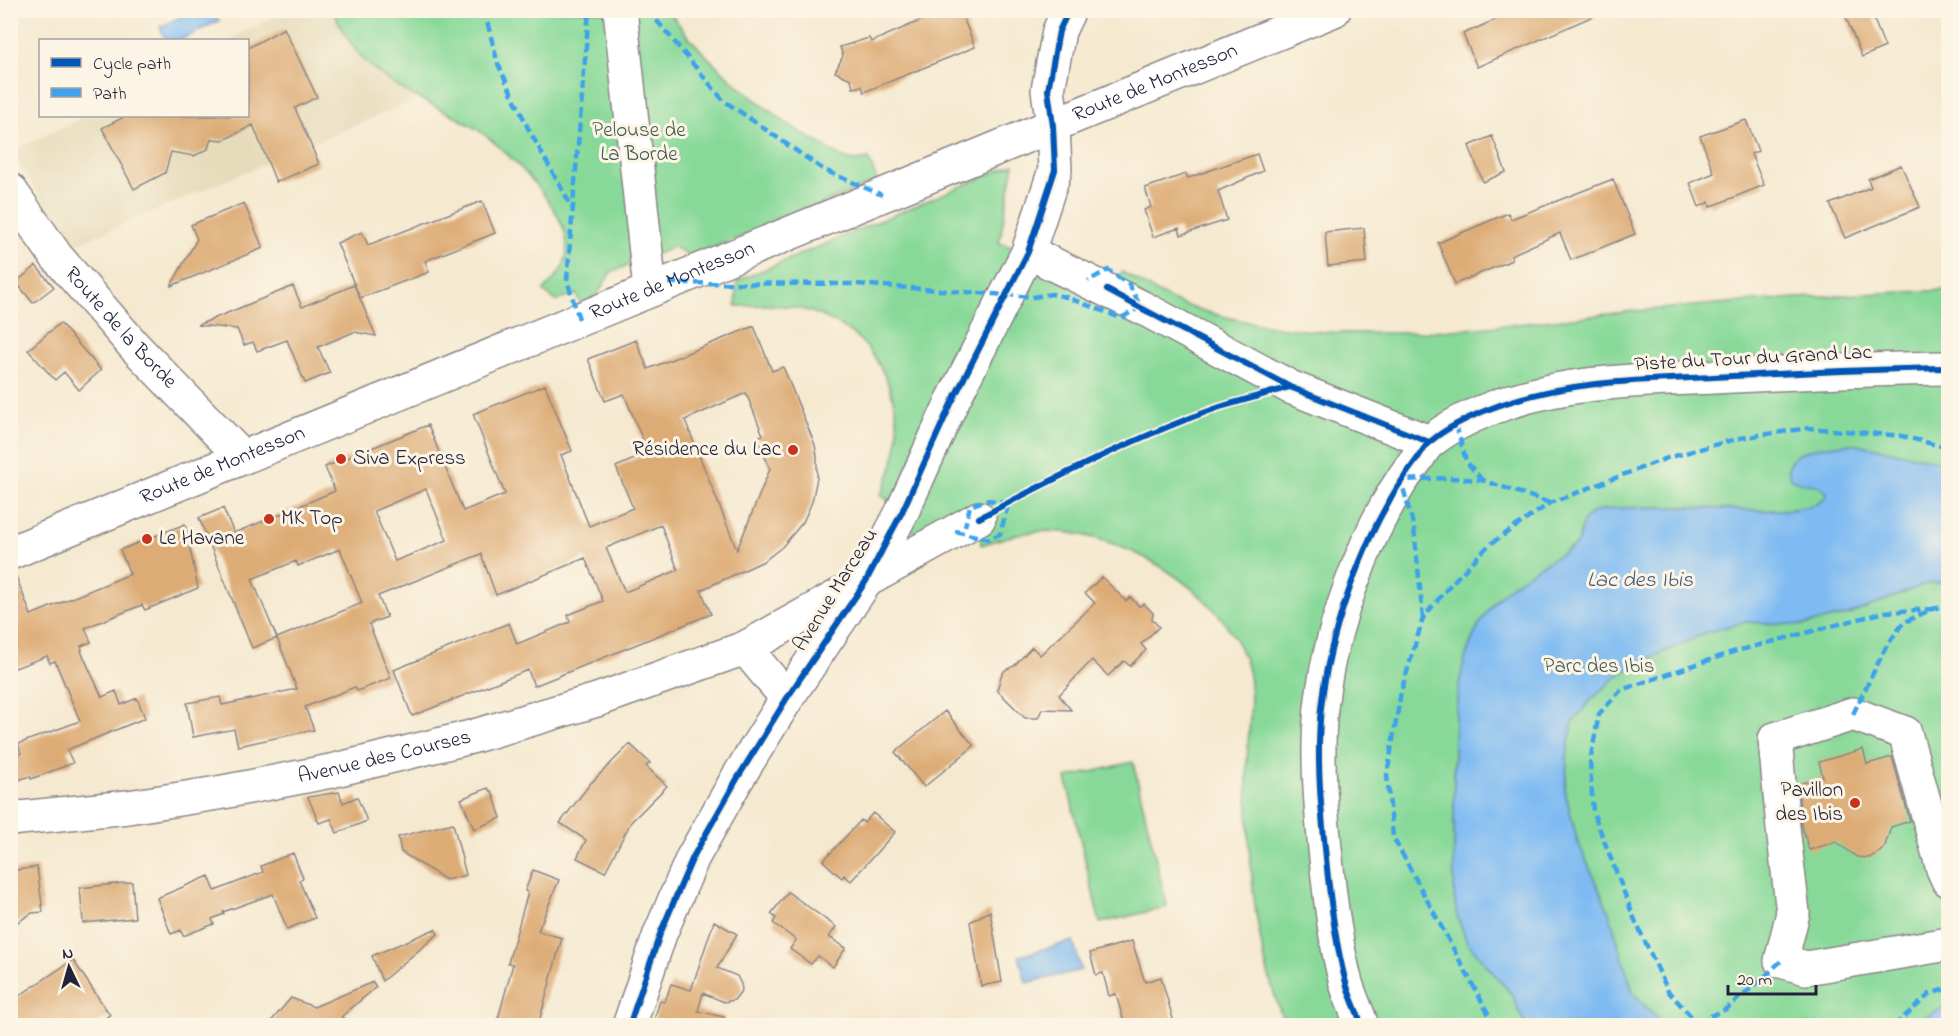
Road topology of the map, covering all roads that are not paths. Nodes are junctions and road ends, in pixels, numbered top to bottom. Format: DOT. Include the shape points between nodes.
graph roads {
  1 [pos="620,10"];
  2 [pos="1334,10"];
  3 [pos="1063,17"];
  4 [pos="1053,126"];
  5 [pos="10,190"];
  6 [pos="1028,252"];
  7 [pos="650,290"];
  8 [pos="1948,368"];
  9 [pos="1429,442"];
  10 [pos="242,457"];
  11 [pos="979,518"];
  12 [pos="10,553"];
  13 [pos="866,581"];
  14 [pos="745,648"];
  15 [pos="787,698"];
  16 [pos="10,819"];
  17 [pos="1948,880"];
  18 [pos="1948,944"];
  19 [pos="628,1026"];
  20 [pos="1362,1026"];
  1 -- 7 [label="street"];
  2 -- 4 [label="street, Route de Montesson"];
  3 -- 4 [label="street, Avenue Marceau" via="1048,90"];
  4 -- 6 [label="street, Avenue Marceau" via="1055,170"];
  4 -- 7 [label="street, Route de Montesson"];
  5 -- 10 [label="street, Route de la Borde" via="56,256 135,347"];
  6 -- 9 [label="street" via="1290,387"];
  6 -- 13 [label="street, Avenue Marceau"];
  7 -- 10 [label="street, Route de Montesson"];
  8 -- 9 [label="street, Piste du Tour du Grand Lac" via="1685,378 1573,387 1492,408"];
  9 -- 20 [label="street, Piste du Tour du Grand Lac" via="1401,480 1358,565 1341,612 1321,709 1322,818 1335,937 1346,985"];
  10 -- 12 [label="street, Route de Montesson"];
  11 -- 13 [label="street, Avenue des Courses"];
  13 -- 14 [label="street, Avenue des Courses"];
  13 -- 15 [label="street, Avenue Marceau"];
  14 -- 15 [label="street"];
  14 -- 16 [label="street, Avenue des Courses" via="597,700 471,737 331,771 218,794"];
  15 -- 19 [label="street, Avenue Marceau" via="693,856"];
  17 -- 18 [label="street" via="1905,733 1853,714 1775,739 1793,913 1781,961 1806,968"];
}
